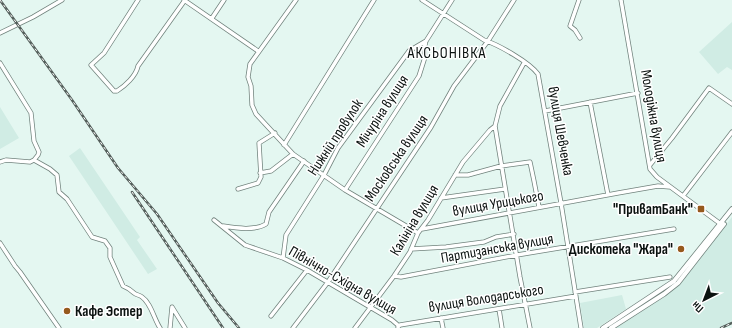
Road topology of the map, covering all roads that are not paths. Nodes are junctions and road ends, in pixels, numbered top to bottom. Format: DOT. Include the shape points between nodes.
graph roads {
  1 [pos="62,0"];
  2 [pos="138,0"];
  3 [pos="184,0"];
  4 [pos="224,0"];
  5 [pos="296,0"];
  6 [pos="374,0"];
  7 [pos="422,0"];
  8 [pos="452,0"];
  9 [pos="514,0"];
  10 [pos="579,0"];
  11 [pos="621,0"];
  12 [pos="444,13"];
  13 [pos="212,18"];
  14 [pos="0,33"];
  15 [pos="580,38"];
  16 [pos="426,41"];
  17 [pos="488,41"];
  18 [pos="258,51"];
  19 [pos="0,63"];
  20 [pos="524,63"];
  21 [pos="638,93"];
  22 [pos="590,102"];
  23 [pos="732,104"];
  24 [pos="545,111"];
  25 [pos="495,126"];
  26 [pos="732,132"];
  27 [pos="275,134"];
  28 [pos="284,145"];
  29 [pos="293,154"];
  30 [pos="34,160"];
  31 [pos="304,161"];
  32 [pos="0,162"];
  33 [pos="650,165"];
  34 [pos="501,166"];
  35 [pos="260,173"];
  36 [pos="324,175"];
  37 [pos="455,175"];
  38 [pos="673,188"];
  39 [pos="238,189"];
  40 [pos="505,189"];
  41 [pos="346,190"];
  42 [pos="608,195"];
  43 [pos="683,196"];
  44 [pos="441,198"];
  45 [pos="561,203"];
  46 [pos="538,207"];
  47 [pos="376,209"];
  48 [pos="732,209"];
  49 [pos="510,213"];
  50 [pos="732,213"];
  51 [pos="214,220"];
  52 [pos="722,224"];
  53 [pos="221,226"];
  54 [pos="422,229"];
  55 [pos="674,230"];
  56 [pos="418,233"];
  57 [pos="514,234"];
  58 [pos="0,243"];
  59 [pos="568,247"];
  60 [pos="411,250"];
  61 [pos="517,255"];
  62 [pos="283,258"];
  63 [pos="307,270"];
  64 [pos="394,276"];
  65 [pos="670,277"];
  66 [pos="328,282"];
  67 [pos="576,294"];
  68 [pos="526,304"];
  69 [pos="370,308"];
  70 [pos="499,309"];
  71 [pos="271,316"];
  72 [pos="441,318"];
  73 [pos="399,326"];
  74 [pos="59,328"];
  75 [pos="160,328"];
  76 [pos="170,328"];
  77 [pos="185,328"];
  78 [pos="293,328"];
  79 [pos="355,328"];
  80 [pos="442,328"];
  81 [pos="502,328"];
  82 [pos="530,328"];
  83 [pos="581,328"];
  84 [pos="603,328"];
  85 [pos="611,328"];
  1 -- 14 [label="street"];
  2 -- 3 [label="street" via="104,53 91,65 114,91 120,89 134,75"];
  3 -- 13 [label="street"];
  4 -- 13 [label="street"];
  5 -- 18 [label="street"];
  6 -- 28 [label="street"];
  7 -- 12 [label="street, вулиця Шевченка"];
  8 -- 12 [label="street, Мічуріна вулиця"];
  9 -- 17 [label="street, Московська вулиця"];
  10 -- 15 [label="street" via="570,26"];
  11 -- 21 [label="street, Молодіжна вулиця"];
  12 -- 16 [label="street, Мічуріна вулиця"];
  12 -- 17 [label="street, вулиця Шевченка"];
  13 -- 18 [label="street"];
  16 -- 36 [label="street, Нижній провулок" via="410,51 338,148"];
  16 -- 41 [label="street, Мічуріна вулиця" via="425,57 419,76"];
  17 -- 20 [label="street, вулиця Шевченка"];
  17 -- 47 [label="street, Московська вулиця" via="454,86 431,127"];
  18 -- 27 [label="street" via="248,69 252,105 256,114"];
  19 -- 30 [label="street" via="31,113 34,141 39,152"];
  20 -- 24 [label="street, вулиця Шевченка" via="538,74"];
  20 -- 25 [label="street" via="500,106"];
  21 -- 22 [label="street"];
  21 -- 33 [label="street, Молодіжна вулиця"];
  22 -- 24 [label="street"];
  22 -- 42 [label="street"];
  23 -- 33 [label="street" via="709,88"];
  24 -- 45 [label="street, вулиця Шевченка"];
  25 -- 34 [label="street"];
  25 -- 37 [label="street, Калініна вулиця"];
  26 -- 43 [label="street"];
  27 -- 28 [label="street"];
  27 -- 35 [label="street" via="259,143"];
  28 -- 29 [label="street"];
  29 -- 31 [label="street"];
  29 -- 35 [label="street" via="271,171"];
  30 -- 32 [label="street"];
  30 -- 75 [label="street" via="57,175 59,192 67,198 92,237 105,241 110,248 110,257 123,286 143,297"];
  31 -- 36 [label="street"];
  31 -- 53 [label="street" via="269,212 266,224 262,227 248,228"];
  33 -- 38 [label="street, Молодіжна вулиця" via="654,175"];
  34 -- 37 [label="street" via="468,175"];
  34 -- 40 [label="street"];
  34 -- 46 [label="street" via="530,162"];
  35 -- 39 [label="street" via="258,183"];
  36 -- 41 [label="street"];
  36 -- 62 [label="street, Нижній провулок" via="286,235"];
  37 -- 44 [label="street, Калініна вулиця"];
  38 -- 42 [label="street, вулиця Урицького" via="658,186"];
  38 -- 43 [label="street, Молодіжна вулиця"];
  40 -- 44 [label="street"];
  40 -- 49 [label="street"];
  41 -- 47 [label="street"];
  42 -- 45 [label="street, вулиця Урицького"];
  43 -- 52 [label="street, Молодіжна вулиця"];
  44 -- 54 [label="street, Калініна вулиця"];
  45 -- 46 [label="street, вулиця Урицького"];
  45 -- 59 [label="street, вулиця Шевченка"];
  46 -- 49 [label="street, вулиця Урицького"];
  47 -- 56 [label="street"];
  47 -- 66 [label="street, Московська вулиця"];
  48 -- 52 [label="main road"];
  49 -- 54 [label="street, вулиця Урицького"];
  49 -- 57 [label="street"];
  50 -- 52 [label="main road"];
  51 -- 53 [label="street, Північно-Східна вулиця"];
  52 -- 84 [label="main road" via="674,281"];
  52 -- 85 [label="main road" via="678,283"];
  53 -- 62 [label="street, Північно-Східна вулиця" via="244,245"];
  54 -- 56 [label="street, Калініна вулиця"];
  55 -- 59 [label="street, Партизанська вулиця"];
  56 -- 60 [label="street, Калініна вулиця"];
  57 -- 60 [label="street" via="484,242"];
  57 -- 61 [label="street"];
  58 -- 74 [label="street"];
  59 -- 61 [label="street, Партизанська вулиця"];
  59 -- 67 [label="street, вулиця Шевченка"];
  60 -- 64 [label="street, Калініна вулиця"];
  61 -- 64 [label="street, Партизанська вулиця" via="401,277"];
  61 -- 68 [label="street"];
  62 -- 63 [label="street, Північно-Східна вулиця"];
  63 -- 66 [label="street, Північно-Східна вулиця"];
  63 -- 71 [label="street"];
  64 -- 69 [label="street, Калініна вулиця"];
  65 -- 67 [label="street, вулиця Володарського"];
  66 -- 69 [label="street, Північно-Східна вулиця"];
  66 -- 78 [label="street, Московська вулиця"];
  67 -- 68 [label="street, вулиця Володарського"];
  67 -- 83 [label="street, вулиця Шевченка"];
  68 -- 70 [label="street, вулиця Володарського"];
  68 -- 82 [label="street"];
  69 -- 73 [label="street, Північно-Східна вулиця"];
  69 -- 79 [label="street, Калініна вулиця"];
  70 -- 72 [label="street, вулиця Володарського"];
  70 -- 81 [label="street"];
  72 -- 73 [label="street, вулиця Володарського"];
  72 -- 80 [label="street"];
  76 -- 77 [label="street" via="172,307"];
}
